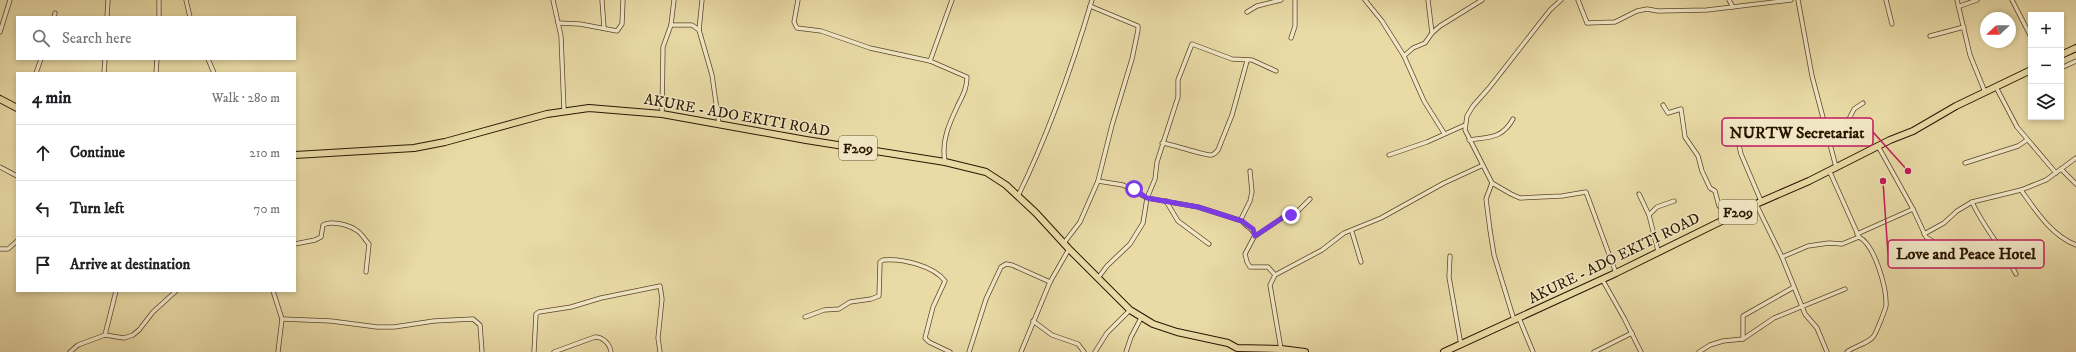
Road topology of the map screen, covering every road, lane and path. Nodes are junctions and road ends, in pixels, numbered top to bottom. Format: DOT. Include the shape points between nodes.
graph roads {
  1 [pos="10,0"];
  2 [pos="108,0"];
  3 [pos="159,0"];
  4 [pos="186,0"];
  5 [pos="553,0"];
  6 [pos="602,0"];
  7 [pos="623,0"];
  8 [pos="674,0"];
  9 [pos="702,0"];
  10 [pos="798,0"];
  11 [pos="952,0"];
  12 [pos="1092,0"];
  13 [pos="1281,0"];
  14 [pos="1295,0"];
  15 [pos="1365,0"];
  16 [pos="1428,0"];
  17 [pos="1482,0"];
  18 [pos="1561,0"];
  19 [pos="1578,0"];
  20 [pos="1730,0"];
  21 [pos="1791,0"];
  22 [pos="1798,0"];
  23 [pos="1886,0"];
  24 [pos="1957,0"];
  25 [pos="1976,0"];
  26 [pos="2012,0"];
  27 [pos="1090,6"];
  28 [pos="1960,6"];
  29 [pos="1733,8"];
  30 [pos="1248,12"];
  31 [pos="107,16"];
  32 [pos="159,16"];
  33 [pos="190,16"];
  34 [pos="558,23"];
  35 [pos="1892,24"];
  36 [pos="671,25"];
  37 [pos="1964,27"];
  38 [pos="604,28"];
  39 [pos="699,30"];
  40 [pos="2028,31"];
  41 [pos="0,32"];
  42 [pos="1432,33"];
  43 [pos="1930,36"];
  44 [pos="1291,38"];
  45 [pos="2076,48"];
  46 [pos="2064,54"];
  47 [pos="1404,56"];
  48 [pos="41,60"];
  49 [pos="105,60"];
  50 [pos="156,60"];
  51 [pos="208,60"];
  52 [pos="930,61"];
  53 [pos="1247,61"];
  54 [pos="2076,61"];
  55 [pos="2064,67"];
  56 [pos="1276,70"];
  57 [pos="2028,71"];
  58 [pos="36,72"];
  59 [pos="104,72"];
  60 [pos="156,72"];
  61 [pos="214,72"];
  62 [pos="1996,87"];
  63 [pos="1985,92"];
  64 [pos="0,99"];
  65 [pos="1863,103"];
  66 [pos="1663,104"];
  67 [pos="16,107"];
  68 [pos="564,110"];
  69 [pos="662,114"];
  70 [pos="1513,119"];
  71 [pos="719,124"];
  72 [pos="1465,125"];
  73 [pos="1735,127"];
  74 [pos="1826,130"];
  75 [pos="1444,133"];
  76 [pos="1469,140"];
  77 [pos="2028,140"];
  78 [pos="1162,143"];
  79 [pos="1878,146"];
  80 [pos="296,155"];
  81 [pos="1389,155"];
  82 [pos="2076,158"];
  83 [pos="945,162"];
  84 [pos="1965,163"];
  85 [pos="1481,166"];
  86 [pos="0,167"];
  87 [pos="1836,167"];
  88 [pos="2061,169"];
  89 [pos="1829,170"];
  90 [pos="1250,171"];
  91 [pos="2056,173"];
  92 [pos="16,175"];
  93 [pos="1098,181"];
  94 [pos="1492,183"];
  95 [pos="2076,184"];
  96 [pos="2021,190"];
  97 [pos="1639,194"];
  98 [pos="1018,196"];
  99 [pos="1147,198"];
  100 [pos="1310,199"];
  101 [pos="1166,200"];
  102 [pos="1674,201"];
  103 [pos="1758,202"];
  104 [pos="1972,202"];
  105 [pos="1913,209"];
  106 [pos="1649,215"];
  107 [pos="1728,218"];
  108 [pos="1242,221"];
  109 [pos="1352,232"];
  110 [pos="1924,234"];
  111 [pos="1858,235"];
  112 [pos="1255,236"];
  113 [pos="16,242"];
  114 [pos="1064,243"];
  115 [pos="1997,243"];
  116 [pos="296,244"];
  117 [pos="1209,244"];
  118 [pos="2076,246"];
  119 [pos="0,249"];
  120 [pos="1069,249"];
  121 [pos="1658,251"];
  122 [pos="1450,256"];
  123 [pos="1782,257"];
  124 [pos="1361,262"];
  125 [pos="366,272"];
  126 [pos="1616,272"];
  127 [pos="2016,274"];
  128 [pos="1275,275"];
  129 [pos="1098,278"];
  130 [pos="1602,278"];
  131 [pos="1050,282"];
  132 [pos="1794,287"];
  133 [pos="1845,289"];
  134 [pos="116,292"];
  135 [pos="175,292"];
  136 [pos="273,292"];
  137 [pos="1802,306"];
  138 [pos="1130,310"];
  139 [pos="806,317"];
  140 [pos="1141,318"];
  141 [pos="1517,319"];
  142 [pos="282,320"];
  143 [pos="1033,321"];
  144 [pos="1632,333"];
  145 [pos="105,335"];
  146 [pos="1743,338"];
  147 [pos="1462,345"];
  148 [pos="1281,349"];
  149 [pos="1235,350"];
  150 [pos="70,352"];
  151 [pos="278,352"];
  152 [pos="482,352"];
  153 [pos="534,352"];
  154 [pos="554,352"];
  155 [pos="610,352"];
  156 [pos="660,352"];
  157 [pos="948,352"];
  158 [pos="970,352"];
  159 [pos="1021,352"];
  160 [pos="1084,352"];
  161 [pos="1095,352"];
  162 [pos="1126,352"];
  163 [pos="1301,352"];
  164 [pos="1444,352"];
  165 [pos="1532,352"];
  166 [pos="1594,352"];
  167 [pos="1641,352"];
  168 [pos="1699,352"];
  169 [pos="1827,352"];
  170 [pos="1847,352"];
  1 -- 41 [label="street"];
  2 -- 31 [label="street"];
  3 -- 32 [label="street"];
  4 -- 33 [label="street"];
  5 -- 34 [label="street"];
  6 -- 38 [label="street"];
  7 -- 38 [label="street" via="620,29 611,31"];
  8 -- 36 [label="street"];
  9 -- 39 [label="street"];
  10 -- 52 [label="street" via="794,22 797,28 821,31 870,48"];
  11 -- 52 [label="street"];
  12 -- 27 [label="street"];
  13 -- 30 [label="street" via="1257,6"];
  14 -- 44 [label="street" via="1295,26"];
  15 -- 47 [label="street"];
  16 -- 42 [label="street"];
  17 -- 42 [label="street"];
  18 -- 72 [label="street" via="1550,10 1473,106"];
  19 -- 29 [label="street" via="1586,23 1597,24 1615,22 1647,9 1658,11"];
  20 -- 29 [label="street"];
  21 -- 29 [label="street"];
  22 -- 74 [label="street" via="1812,76"];
  23 -- 35 [label="street"];
  24 -- 28 [label="street"];
  25 -- 28 [label="street"];
  26 -- 40 [label="street"];
  27 -- 93 [label="street" via="1138,26 1132,59"];
  27 -- 98 [label="street" via="1057,106"];
  28 -- 37 [label="street"];
  34 -- 38 [label="street"];
  34 -- 68 [label="street" via="562,48"];
  36 -- 39 [label="street" via="692,26"];
  36 -- 69 [label="street" via="663,47"];
  37 -- 43 [label="street"];
  37 -- 63 [label="street" via="1970,54"];
  39 -- 71 [label="street" via="712,75"];
  42 -- 47 [label="street" via="1425,43 1413,48"];
  45 -- 46 [label="main road"];
  47 -- 75 [label="street" via="1424,101"];
  48 -- 58 [label="street"];
  49 -- 59 [label="street"];
  50 -- 60 [label="street"];
  51 -- 61 [label="street"];
  52 -- 83 [label="street" via="967,76 967,87 943,145"];
  53 -- 56 [label="street" via="1252,60"];
  53 -- 78 [label="street" via="1232,115 1215,154 1204,155"];
  53 -- 78 [label="street" via="1232,59 1192,44 1178,80 1178,97"];
  54 -- 55 [label="street"];
  57 -- 62 [label="main road, AKURE - ADO EKITI ROAD / F209"];
  62 -- 63 [label="main road, AKURE - ADO EKITI ROAD / F209"];
  62 -- 77 [label="street" via="2017,127"];
  63 -- 79 [label="main road, AKURE - ADO EKITI ROAD / F209" via="1913,131"];
  64 -- 67 [label="main road"];
  65 -- 74 [label="street" via="1854,109 1848,121"];
  66 -- 107 [label="street" via="1668,112 1681,109 1685,137 1698,156 1710,188 1715,191 1719,206"];
  68 -- 69 [label="main road, AKURE - ADO EKITI ROAD / F209" via="589,108"];
  68 -- 80 [label="main road, AKURE - ADO EKITI ROAD / F209" via="414,148"];
  69 -- 71 [label="main road, AKURE - ADO EKITI ROAD / F209"];
  70 -- 76 [label="street" via="1508,128 1498,136"];
  71 -- 83 [label="main road, AKURE - ADO EKITI ROAD / F209"];
  72 -- 75 [label="street"];
  72 -- 76 [label="street"];
  73 -- 103 [label="street" via="1741,154"];
  74 -- 87 [label="street"];
  75 -- 81 [label="street" via="1427,142"];
  76 -- 85 [label="street"];
  77 -- 84 [label="street" via="2018,146"];
  77 -- 91 [label="street"];
  78 -- 99 [label="street" via="1155,179"];
  79 -- 87 [label="main road, AKURE - ADO EKITI ROAD / F209"];
  79 -- 105 [label="street"];
  82 -- 88 [label="street"];
  83 -- 98 [label="main road, AKURE - ADO EKITI ROAD / F209" via="986,172"];
  85 -- 94 [label="street"];
  85 -- 109 [label="street" via="1449,180"];
  86 -- 92 [label="street"];
  87 -- 89 [label="main road, AKURE - ADO EKITI ROAD / F209"];
  88 -- 91 [label="street"];
  88 -- 95 [label="street"];
  89 -- 103 [label="main road, AKURE - ADO EKITI ROAD / F209"];
  89 -- 111 [label="street"];
  90 -- 108 [label="street" via="1252,192"];
  91 -- 96 [label="street" via="2040,183"];
  93 -- 99 [label="street" via="1123,185"];
  93 -- 114 [label="street" via="1080,222"];
  94 -- 126 [label="street" via="1520,198 1586,192"];
  94 -- 141 [label="street" via="1486,198 1494,255"];
  96 -- 104 [label="street"];
  96 -- 118 [label="street" via="2047,224"];
  97 -- 106 [label="street"];
  98 -- 114 [label="main road, AKURE - ADO EKITI ROAD / F209"];
  99 -- 101 [label="street"];
  99 -- 129 [label="street" via="1141,229"];
  100 -- 112 [label="street" via="1296,213 1285,216"];
  101 -- 108 [label="street"];
  101 -- 117 [label="street" via="1169,209 1184,227"];
  102 -- 106 [label="street" via="1657,207"];
  103 -- 107 [label="main road, AKURE - ADO EKITI ROAD / F209"];
  103 -- 123 [label="street"];
  104 -- 110 [label="street"];
  104 -- 115 [label="street"];
  105 -- 110 [label="street"];
  105 -- 111 [label="street"];
  106 -- 121 [label="street"];
  107 -- 121 [label="main road, AKURE - ADO EKITI ROAD / F209"];
  108 -- 112 [label="street" via="1253,229"];
  109 -- 124 [label="street"];
  109 -- 128 [label="street" via="1344,233 1322,250"];
  110 -- 115 [label="street" via="1928,240 1936,244 1942,256 1946,258 1961,255 1968,264"];
  111 -- 123 [label="street" via="1842,244 1808,246"];
  111 -- 170 [label="street" via="1873,254 1884,290 1886,307 1873,337"];
  112 -- 128 [label="street" via="1245,254 1247,262 1254,268 1268,267"];
  113 -- 119 [label="street" via="8,249"];
  114 -- 120 [label="main road, AKURE - ADO EKITI ROAD / F209"];
  115 -- 127 [label="street"];
  116 -- 125 [label="street" via="316,240 321,236 323,226 327,223 357,230 369,244"];
  120 -- 129 [label="main road, AKURE - ADO EKITI ROAD / F209"];
  120 -- 131 [label="street"];
  121 -- 126 [label="main road, AKURE - ADO EKITI ROAD / F209"];
  122 -- 147 [label="street" via="1449,277"];
  123 -- 132 [label="street"];
  126 -- 130 [label="main road, AKURE - ADO EKITI ROAD / F209"];
  128 -- 148 [label="street" via="1270,285"];
  129 -- 138 [label="main road, AKURE - ADO EKITI ROAD / F209"];
  130 -- 141 [label="main road, AKURE - ADO EKITI ROAD / F209"];
  130 -- 144 [label="street"];
  131 -- 143 [label="street"];
  131 -- 158 [label="street" via="1012,265 1001,267 986,299"];
  132 -- 137 [label="street"];
  132 -- 146 [label="street" via="1743,316"];
  133 -- 137 [label="street"];
  134 -- 145 [label="street"];
  135 -- 145 [label="street" via="133,335 124,338"];
  136 -- 142 [label="street"];
  137 -- 146 [label="street" via="1760,326"];
  137 -- 169 [label="street" via="1807,318 1817,328"];
  138 -- 140 [label="main road, AKURE - ADO EKITI ROAD / F209"];
  138 -- 161 [label="street" via="1111,329"];
  139 -- 157 [label="street" via="824,310 839,309 850,302 879,296 880,262 883,260 920,264 945,281 925,335 926,341"];
  140 -- 149 [label="main road, AKURE - ADO EKITI ROAD / F209" via="1166,329 1228,343"];
  140 -- 162 [label="street"];
  141 -- 147 [label="main road, AKURE - ADO EKITI ROAD / F209"];
  141 -- 165 [label="street"];
  142 -- 151 [label="street"];
  142 -- 152 [label="street" via="331,320 377,328 473,319 480,325"];
  143 -- 159 [label="street"];
  143 -- 160 [label="street" via="1052,335 1078,344"];
  144 -- 166 [label="street"];
  144 -- 167 [label="street"];
  145 -- 150 [label="street" via="78,345"];
  146 -- 168 [label="street" via="1716,343"];
  147 -- 164 [label="main road, AKURE - ADO EKITI ROAD / F209"];
  148 -- 149 [label="main road, AKURE - ADO EKITI ROAD / F209"];
  148 -- 163 [label="main road, AKURE - ADO EKITI ROAD / F209"];
  153 -- 156 [label="street" via="536,314 539,312 660,286"];
  154 -- 155 [label="street" via="595,337 601,337 610,348"];
}
